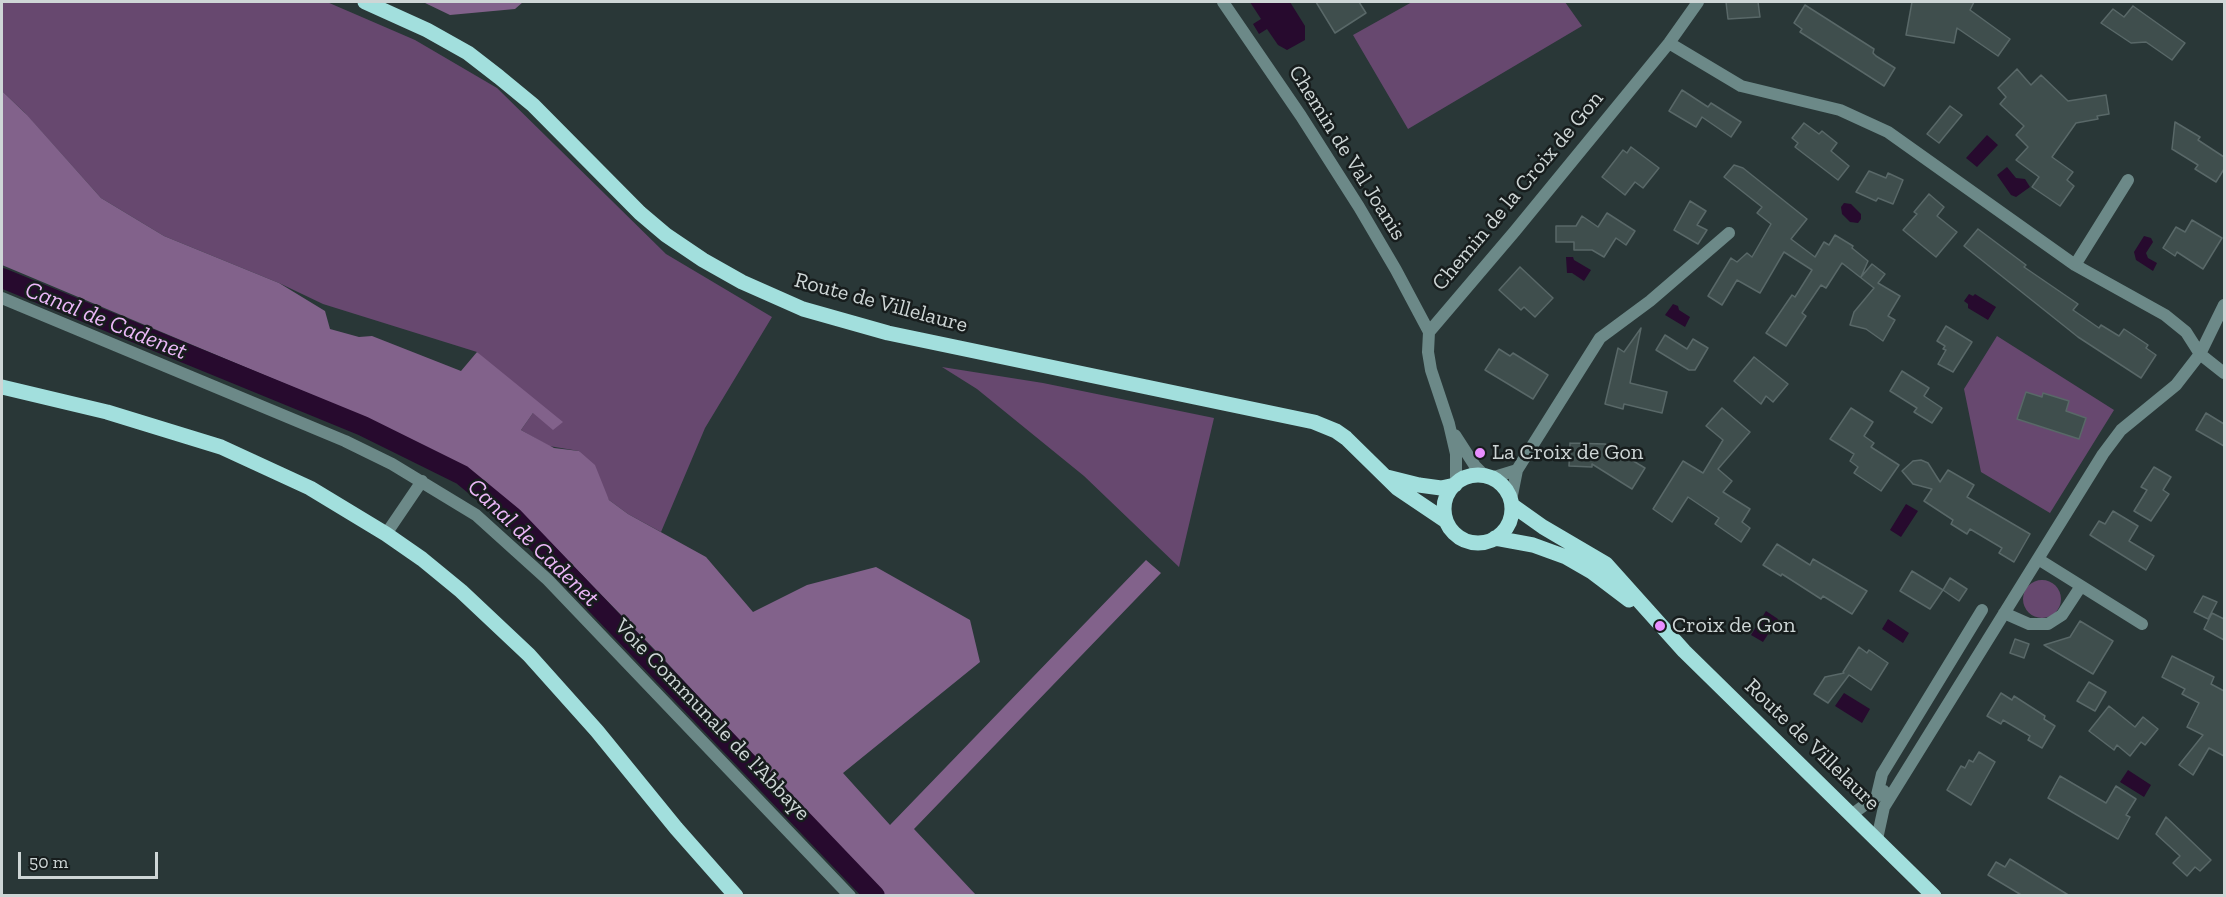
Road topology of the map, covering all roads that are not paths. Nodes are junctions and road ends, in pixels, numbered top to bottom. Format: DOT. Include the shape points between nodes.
graph roads {
  1 [pos="365,2"];
  2 [pos="1223,2"];
  3 [pos="1698,2"];
  4 [pos="1669,43"];
  5 [pos="2128,180"];
  6 [pos="1729,233"];
  7 [pos="2075,265"];
  8 [pos="2,298"];
  9 [pos="2224,305"];
  10 [pos="1429,332"];
  11 [pos="2200,354"];
  12 [pos="2224,373"];
  13 [pos="2,387"];
  14 [pos="1449,424"];
  15 [pos="1517,470"];
  16 [pos="1388,477"];
  17 [pos="1489,478"];
  18 [pos="422,481"];
  19 [pos="1455,484"];
  20 [pos="1511,503"];
  21 [pos="1446,521"];
  22 [pos="386,534"];
  23 [pos="1495,538"];
  24 [pos="2037,559"];
  25 [pos="2081,586"];
  26 [pos="1982,610"];
  27 [pos="2004,614"];
  28 [pos="2142,624"];
  29 [pos="1660,626"];
  30 [pos="1898,784"];
  31 [pos="1877,795"];
  32 [pos="1851,815"];
  33 [pos="1877,839"];
  34 [pos="736,896"];
  35 [pos="850,896"];
  36 [pos="1934,896"];
  1 -- 16 [label="main road, Route de Villelaure" via="468,53 533,105 666,235 742,282 803,309 888,333 1314,422 1336,430"];
  2 -- 10 [label="street, Chemin de Val Joanis" via="1359,207"];
  3 -- 4 [label="street, Chemin de la Croix de Gon"];
  4 -- 7 [label="street" via="1741,86 1840,110 1888,132"];
  4 -- 10 [label="street, Chemin de la Croix de Gon"];
  5 -- 7 [label="street"];
  6 -- 15 [label="street" via="1600,338"];
  7 -- 11 [label="street" via="2165,315 2186,332"];
  8 -- 18 [label="street, Voie Communale de l'Abbaye" via="345,441"];
  9 -- 11 [label="street"];
  10 -- 14 [label="street" via="1431,370"];
  11 -- 12 [label="street"];
  11 -- 24 [label="street" via="2176,385 2121,430"];
  13 -- 22 [label="main road" via="107,411 221,447 310,488"];
  14 -- 17 [label="street" via="1475,466"];
  14 -- 19 [label="street" via="1456,454"];
  15 -- 17 [label="street"];
  15 -- 20 [label="street"];
  16 -- 19 [label="main road, Route de Villelaure" via="1441,488"];
  16 -- 21 [label="main road, Route de Villelaure"];
  17 -- 19 [label="main road" via="1470,477"];
  17 -- 20 [label="main road" via="1507,491"];
  18 -- 22 [label="street"];
  18 -- 35 [label="street, Voie Communale de l'Abbaye" via="476,515 548,580"];
  19 -- 21 [label="main road" via="1445,502"];
  20 -- 23 [label="main road" via="1509,524"];
  20 -- 29 [label="main road, Route de Villelaure" via="1606,564"];
  21 -- 23 [label="main road" via="1452,531 1472,543"];
  22 -- 34 [label="main road" via="462,591 529,655"];
  23 -- 29 [label="main road, Route de Villelaure" via="1533,545 1566,557 1618,591"];
  24 -- 25 [label="street"];
  24 -- 27 [label="street"];
  25 -- 27 [label="street" via="2062,615 2048,624 2029,624"];
  25 -- 28 [label="street"];
  26 -- 31 [label="street" via="1882,774"];
  27 -- 30 [label="street"];
  29 -- 32 [label="main road, Route de Villelaure"];
  30 -- 31 [label="street"];
  30 -- 33 [label="street" via="1884,807"];
  31 -- 32 [label="street"];
  32 -- 33 [label="main road, Route de Villelaure"];
  33 -- 36 [label="main road, Route de Villelaure"];
}
